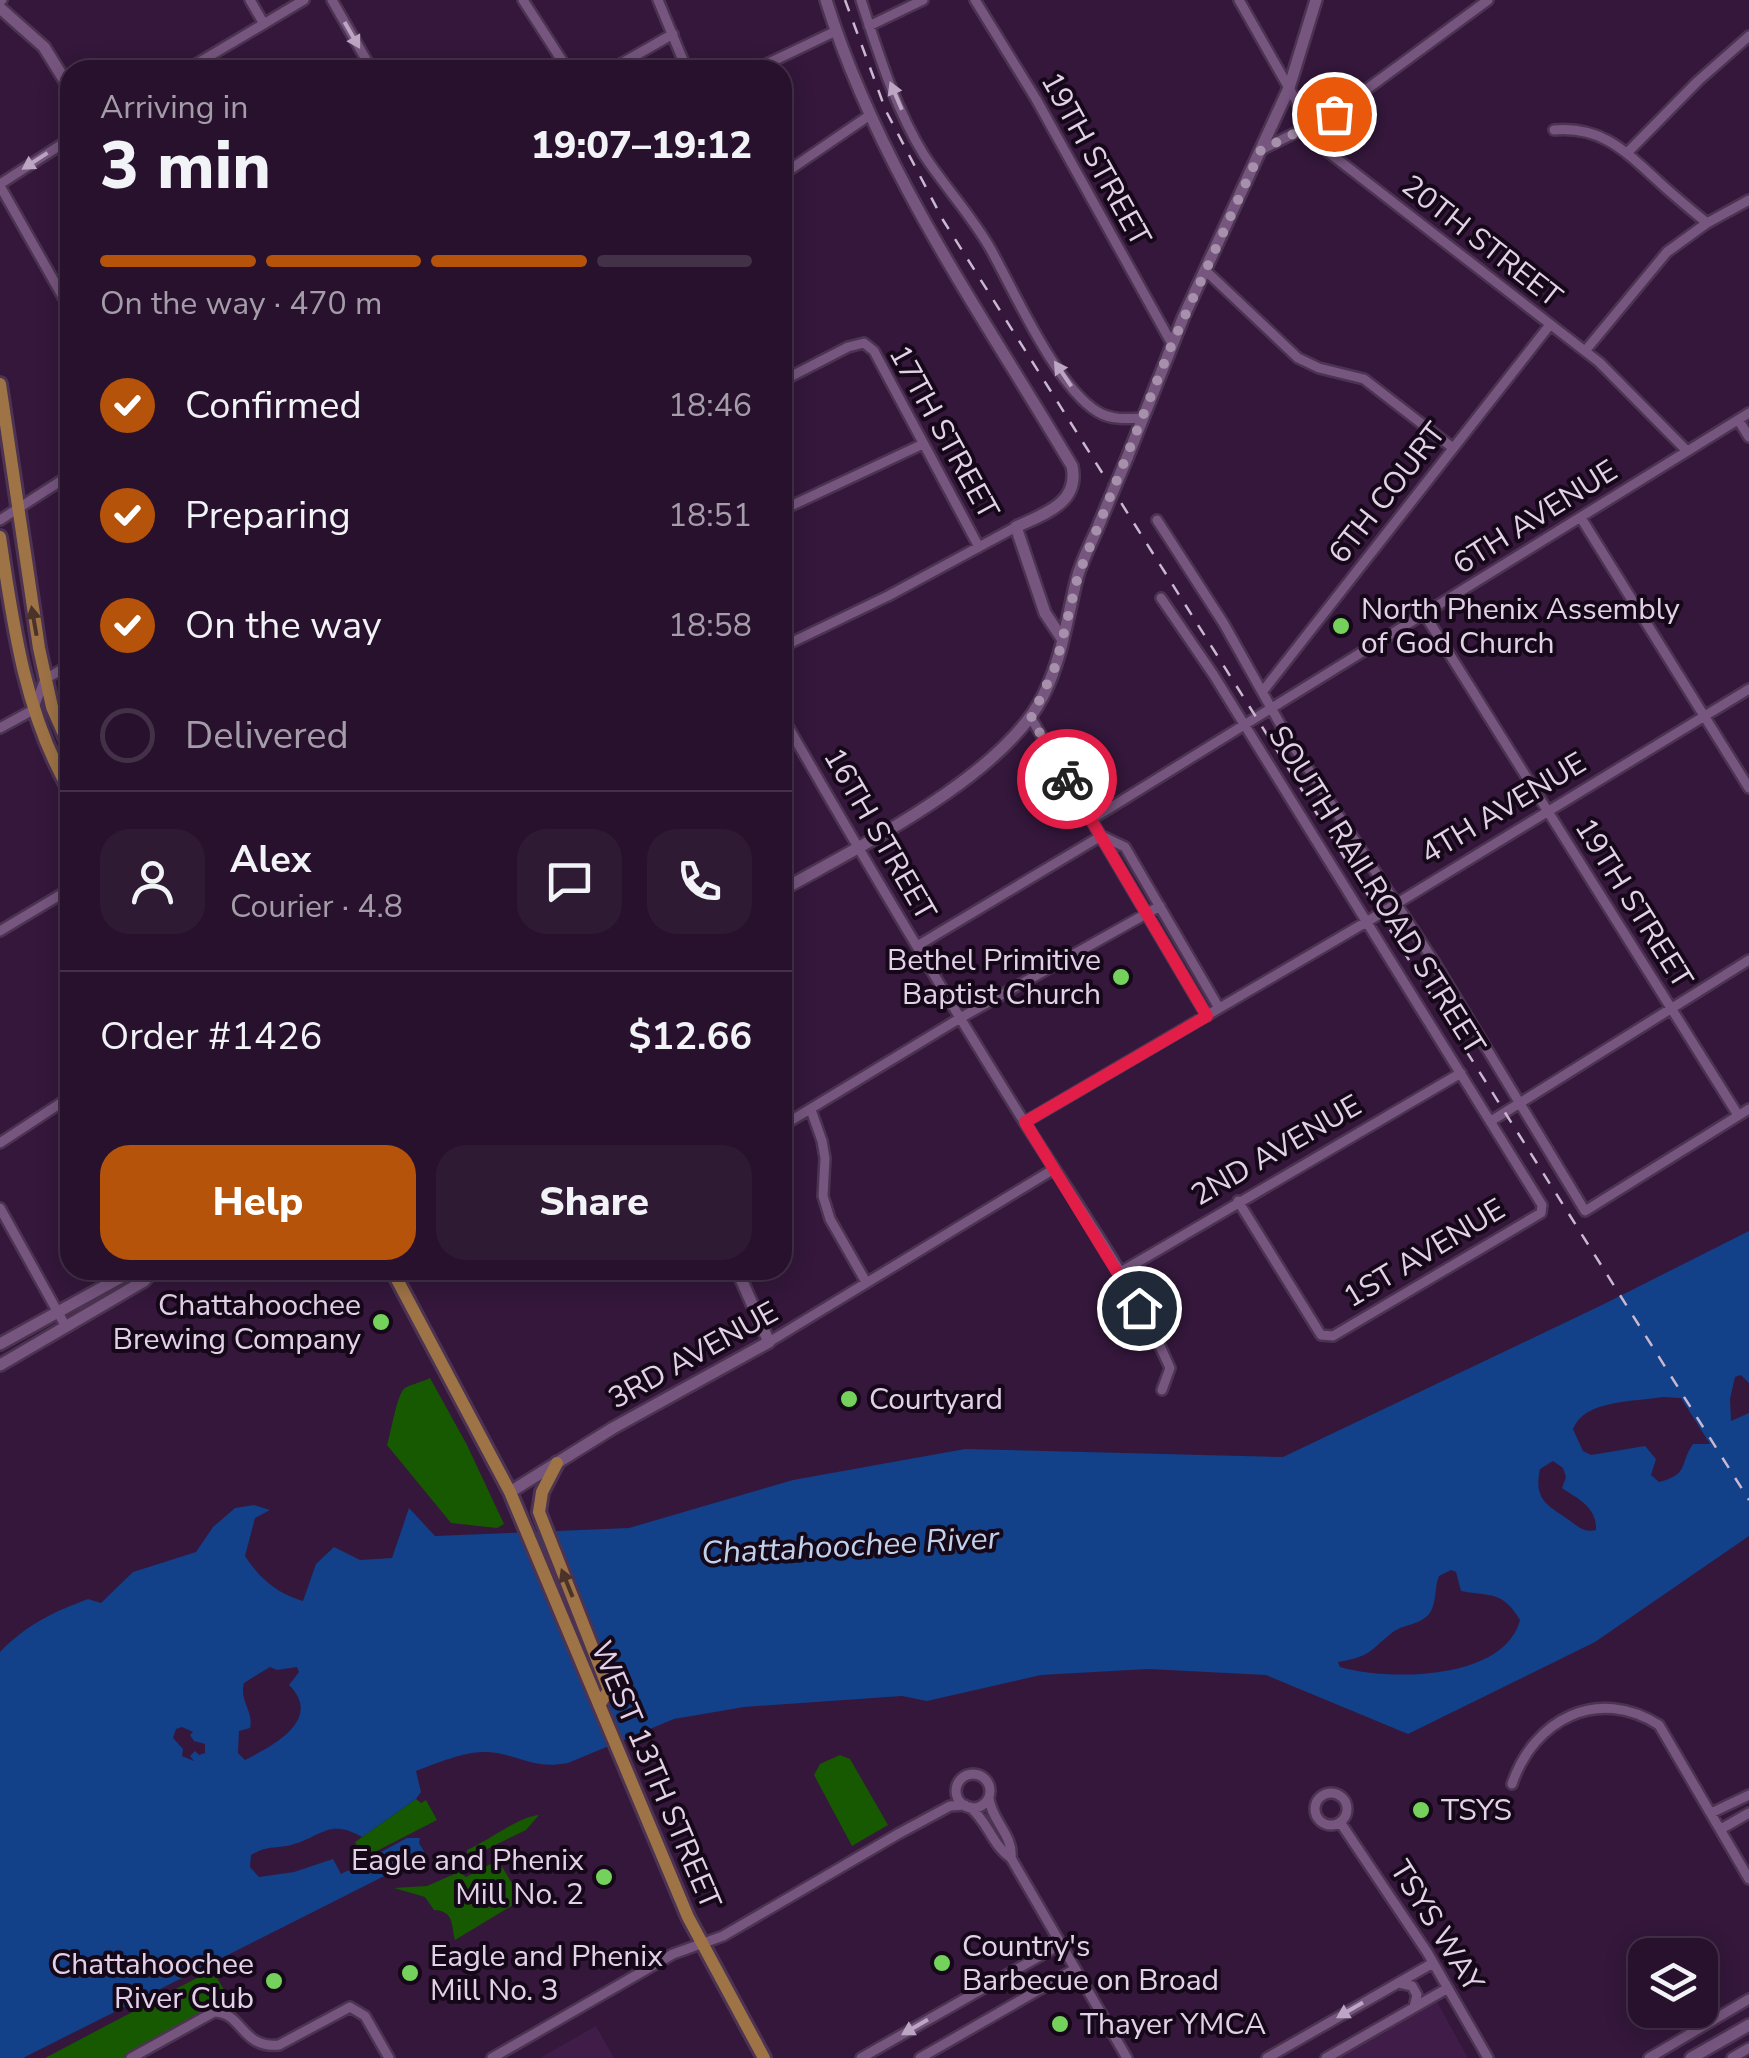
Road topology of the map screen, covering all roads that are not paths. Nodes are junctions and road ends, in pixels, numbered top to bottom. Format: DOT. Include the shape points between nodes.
graph roads {
  1 [pos="250,0"];
  2 [pos="304,0"];
  3 [pos="332,0"];
  4 [pos="523,0"];
  5 [pos="658,0"];
  6 [pos="826,0"];
  7 [pos="860,0"];
  8 [pos="922,0"];
  9 [pos="975,0"];
  10 [pos="1240,0"];
  11 [pos="1316,0"];
  12 [pos="1481,2"];
  13 [pos="1,3"];
  14 [pos="264,24"];
  15 [pos="869,26"];
  16 [pos="836,31"];
  17 [pos="673,34"];
  18 [pos="1749,36"];
  19 [pos="203,60"];
  20 [pos="366,60"];
  21 [pos="562,60"];
  22 [pos="628,60"];
  23 [pos="684,60"];
  24 [pos="775,60"];
  25 [pos="60,73"];
  26 [pos="1289,88"];
  27 [pos="870,116"];
  28 [pos="1310,128"];
  29 [pos="1554,130"];
  30 [pos="60,146"];
  31 [pos="1261,150"];
  32 [pos="1628,152"];
  33 [pos="792,168"];
  34 [pos="0,185"];
  35 [pos="1749,200"];
  36 [pos="1706,223"];
  37 [pos="1206,271"];
  38 [pos="60,292"];
  39 [pos="1550,326"];
  40 [pos="1172,344"];
  41 [pos="1584,351"];
  42 [pos="792,376"];
  43 [pos="0,384"];
  44 [pos="1749,413"];
  45 [pos="1142,418"];
  46 [pos="1739,420"];
  47 [pos="1749,437"];
  48 [pos="923,444"];
  49 [pos="1453,448"];
  50 [pos="1687,451"];
  51 [pos="60,482"];
  52 [pos="792,505"];
  53 [pos="19,510"];
  54 [pos="1581,518"];
  55 [pos="0,520"];
  56 [pos="1157,520"];
  57 [pos="1016,527"];
  58 [pos="0,537"];
  59 [pos="979,547"];
  60 [pos="1162,598"];
  61 [pos="1425,614"];
  62 [pos="1063,640"];
  63 [pos="792,642"];
  64 [pos="60,671"];
  65 [pos="46,680"];
  66 [pos="1749,689"];
  67 [pos="1264,691"];
  68 [pos="33,710"];
  69 [pos="1273,710"];
  70 [pos="1704,716"];
  71 [pos="1031,718"];
  72 [pos="60,725"];
  73 [pos="1245,725"];
  74 [pos="0,728"];
  75 [pos="792,733"];
  76 [pos="60,772"];
  77 [pos="1749,788"];
  78 [pos="1548,812"];
  79 [pos="1092,819"];
  80 [pos="1102,836"];
  81 [pos="859,848"];
  82 [pos="792,885"];
  83 [pos="60,895"];
  84 [pos="1397,904"];
  85 [pos="1160,906"];
  86 [pos="0,914"];
  87 [pos="1146,914"];
  88 [pos="1368,921"];
  89 [pos="4,928"];
  90 [pos="916,946"];
  91 [pos="1749,960"];
  92 [pos="1220,1008"];
  93 [pos="1671,1010"];
  94 [pos="1207,1016"];
  95 [pos="962,1017"];
  96 [pos="1461,1072"];
  97 [pos="1520,1103"];
  98 [pos="60,1104"];
  99 [pos="1749,1109"];
  100 [pos="811,1110"];
  101 [pos="1738,1115"];
  102 [pos="792,1120"];
  103 [pos="1491,1121"];
  104 [pos="1025,1122"];
  105 [pos="0,1143"];
  106 [pos="1054,1169"];
  107 [pos="1238,1201"];
  108 [pos="0,1208"];
  109 [pos="1541,1213"];
  110 [pos="1118,1273"];
  111 [pos="115,1280"];
  112 [pos="145,1280"];
  113 [pos="397,1280"];
  114 [pos="741,1280"];
  115 [pos="866,1282"];
  116 [pos="58,1310"];
  117 [pos="66,1327"];
  118 [pos="769,1342"];
  119 [pos="0,1344"];
  120 [pos="0,1365"];
  121 [pos="1162,1390"];
  122 [pos="557,1463"];
  123 [pos="512,1498"];
  124 [pos="599,1704"];
  125 [pos="1512,1784"];
  126 [pos="956,1792"];
  127 [pos="1749,1794"];
  128 [pos="989,1798"];
  129 [pos="950,1806"];
  130 [pos="967,1806"];
  131 [pos="1749,1813"];
  132 [pos="1711,1814"];
  133 [pos="1340,1822"];
  134 [pos="1721,1830"];
  135 [pos="1011,1858"];
  136 [pos="1749,1879"];
  137 [pos="1061,1944"];
  138 [pos="1433,1962"];
  139 [pos="1076,1969"];
  140 [pos="1398,1982"];
  141 [pos="1448,1988"];
  142 [pos="1749,1999"];
  143 [pos="1414,2008"];
  144 [pos="1749,2025"];
  145 [pos="1749,2048"];
  146 [pos="132,2058"];
  147 [pos="389,2058"];
  148 [pos="492,2058"];
  149 [pos="764,2058"];
  150 [pos="861,2058"];
  151 [pos="920,2058"];
  152 [pos="1127,2058"];
  153 [pos="1267,2058"];
  154 [pos="1326,2058"];
  155 [pos="1488,2058"];
  156 [pos="1649,2058"];
  157 [pos="1691,2058"];
  158 [pos="1732,2058"];
  1 -- 14 [label="street"];
  2 -- 14 [label="street"];
  3 -- 20 [label="street, one-way"];
  4 -- 21 [label="street"];
  5 -- 17 [label="street"];
  6 -- 16 [label="main road"];
  7 -- 15 [label="street"];
  8 -- 15 [label="street"];
  9 -- 40 [label="street, 19TH STREET"];
  10 -- 26 [label="street, 20TH STREET"];
  11 -- 26 [label="main road"];
  12 -- 28 [label="street"];
  13 -- 25 [label="main road"];
  14 -- 19 [label="street"];
  45 -- 15 [label="street, one-way" via="1109,417 1072,388 987,242 923,152"];
  16 -- 24 [label="street"];
  16 -- 27 [label="main road"];
  17 -- 22 [label="street"];
  17 -- 23 [label="street"];
  18 -- 32 [label="street"];
  26 -- 28 [label="street, 20TH STREET"];
  26 -- 31 [label="main road"];
  27 -- 33 [label="street"];
  27 -- 57 [label="main road" via="928,228 1072,466 1071,493"];
  28 -- 31 [label="street"];
  28 -- 39 [label="street, 20TH STREET" via="1323,148"];
  29 -- 32 [label="street" via="1605,136"];
  30 -- 34 [label="street, one-way"];
  31 -- 37 [label="main road"];
  32 -- 36 [label="street"];
  34 -- 38 [label="street"];
  35 -- 36 [label="street"];
  36 -- 41 [label="street" via="1668,252"];
  37 -- 40 [label="main road"];
  37 -- 49 [label="street" via="1298,358 1364,379"];
  39 -- 41 [label="street, 20TH STREET"];
  39 -- 49 [label="street, 6TH COURT"];
  40 -- 45 [label="main road"];
  41 -- 50 [label="street, 20TH STREET"];
  42 -- 48 [label="street, 17TH STREET" via="864,343 890,376"];
  43 -- 53 [label="main road"];
  44 -- 46 [label="street, 6TH AVENUE"];
  45 -- 62 [label="main road, bridge" via="1078,576"];
  46 -- 47 [label="street"];
  46 -- 50 [label="street, 6TH AVENUE"];
  48 -- 52 [label="street"];
  48 -- 59 [label="street, 17TH STREET"];
  49 -- 67 [label="street, 6TH COURT"];
  50 -- 54 [label="street, 6TH AVENUE"];
  51 -- 53 [label="street"];
  53 -- 55 [label="street"];
  65 -- 53 [label="main road, one-way"];
  54 -- 61 [label="street, 6TH AVENUE"];
  54 -- 70 [label="street"];
  56 -- 67 [label="street"];
  57 -- 59 [label="street"];
  57 -- 62 [label="main road" via="1046,613"];
  58 -- 68 [label="main road"];
  59 -- 63 [label="street"];
  60 -- 73 [label="street, SOUTH RAILROAD STREET"];
  61 -- 69 [label="street, 6TH AVENUE"];
  61 -- 78 [label="street, 19TH STREET"];
  62 -- 71 [label="main road"];
  64 -- 65 [label="street"];
  65 -- 68 [label="street"];
  65 -- 72 [label="main road"];
  66 -- 70 [label="street, 4TH AVENUE"];
  67 -- 69 [label="street"];
  68 -- 74 [label="street"];
  68 -- 76 [label="main road"];
  69 -- 73 [label="street, 6TH AVENUE"];
  69 -- 84 [label="street"];
  70 -- 77 [label="street"];
  70 -- 78 [label="street, 4TH AVENUE"];
  71 -- 79 [label="street"];
  71 -- 81 [label="main road" via="972,773"];
  73 -- 79 [label="street, 6TH AVENUE"];
  73 -- 88 [label="street, SOUTH RAILROAD STREET"];
  75 -- 81 [label="street, 16TH STREET"];
  78 -- 84 [label="street, 4TH AVENUE"];
  78 -- 93 [label="street, 19TH STREET"];
  79 -- 80 [label="street"];
  80 -- 85 [label="street" via="1125,847"];
  80 -- 87 [label="street"];
  80 -- 90 [label="street"];
  81 -- 82 [label="main road"];
  81 -- 90 [label="street, 16TH STREET"];
  83 -- 89 [label="street"];
  84 -- 88 [label="street, 4TH AVENUE"];
  84 -- 97 [label="street"];
  85 -- 87 [label="street"];
  85 -- 92 [label="street"];
  86 -- 89 [label="street"];
  87 -- 94 [label="street"];
  87 -- 95 [label="street"];
  88 -- 92 [label="street, 4TH AVENUE"];
  88 -- 96 [label="street, SOUTH RAILROAD STREET"];
  90 -- 95 [label="street, 16TH STREET"];
  91 -- 93 [label="street"];
  92 -- 94 [label="street, 4TH AVENUE"];
  93 -- 97 [label="street"];
  93 -- 101 [label="street, 19TH STREET"];
  94 -- 104 [label="street, 4TH AVENUE"];
  95 -- 100 [label="street"];
  95 -- 104 [label="street, 16TH STREET"];
  96 -- 103 [label="street, SOUTH RAILROAD STREET"];
  96 -- 107 [label="street, 2ND AVENUE"];
  97 -- 101 [label="street" via="1584,1211"];
  97 -- 103 [label="street"];
  98 -- 105 [label="street"];
  99 -- 101 [label="street"];
  100 -- 102 [label="street"];
  100 -- 115 [label="street" via="825,1158 823,1196 830,1219"];
  103 -- 109 [label="street, SOUTH RAILROAD STREET"];
  104 -- 106 [label="street, 16TH STREET"];
  106 -- 110 [label="street, 16TH STREET"];
  106 -- 115 [label="street, 3RD AVENUE"];
  107 -- 109 [label="street, 1ST AVENUE" via="1321,1335 1333,1336"];
  107 -- 110 [label="street, 2ND AVENUE"];
  108 -- 116 [label="street"];
  110 -- 121 [label="street, 16TH STREET" via="1170,1368"];
  111 -- 116 [label="main road"];
  112 -- 117 [label="main road"];
  113 -- 123 [label="main road, WEST 13TH STREET"];
  114 -- 118 [label="main road"];
  115 -- 118 [label="street, 3RD AVENUE"];
  116 -- 117 [label="street"];
  116 -- 119 [label="main road"];
  117 -- 120 [label="main road"];
  118 -- 122 [label="main road, 3RD AVENUE"];
  122 -- 123 [label="main road, 3RD AVENUE"];
  124 -- 122 [label="main road, one-way" via="609,1690 539,1512"];
  123 -- 124 [label="main road, WEST 13TH STREET"];
  124 -- 149 [label="main road, WEST 13TH STREET" via="688,1917"];
  125 -- 132 [label="street" via="1520,1759 1551,1725 1584,1710 1615,1708 1659,1725"];
  126 -- 128 [label="street" via="960,1780 978,1774 990,1786"];
  126 -- 129 [label="street"];
  126 -- 130 [label="street"];
  127 -- 132 [label="street"];
  128 -- 130 [label="street"];
  128 -- 135 [label="street"];
  129 -- 130 [label="street"];
  129 -- 148 [label="street"];
  130 -- 135 [label="street"];
  131 -- 134 [label="street"];
  132 -- 134 [label="street"];
  133 -- 138 [label="street, TSYS WAY"];
  134 -- 136 [label="street"];
  135 -- 137 [label="street"];
  137 -- 139 [label="street"];
  137 -- 150 [label="street, one-way"];
  138 -- 140 [label="street"];
  138 -- 141 [label="street, TSYS WAY"];
  139 -- 151 [label="street"];
  139 -- 152 [label="street"];
  140 -- 143 [label="street" via="1412,1986"];
  140 -- 153 [label="street, one-way"];
  141 -- 143 [label="street"];
  141 -- 155 [label="street, TSYS WAY"];
  142 -- 156 [label="street"];
  143 -- 154 [label="street"];
  144 -- 157 [label="main road"];
  145 -- 158 [label="street"];
  146 -- 147 [label="street" via="214,2012 269,2046 356,2008"];
}
